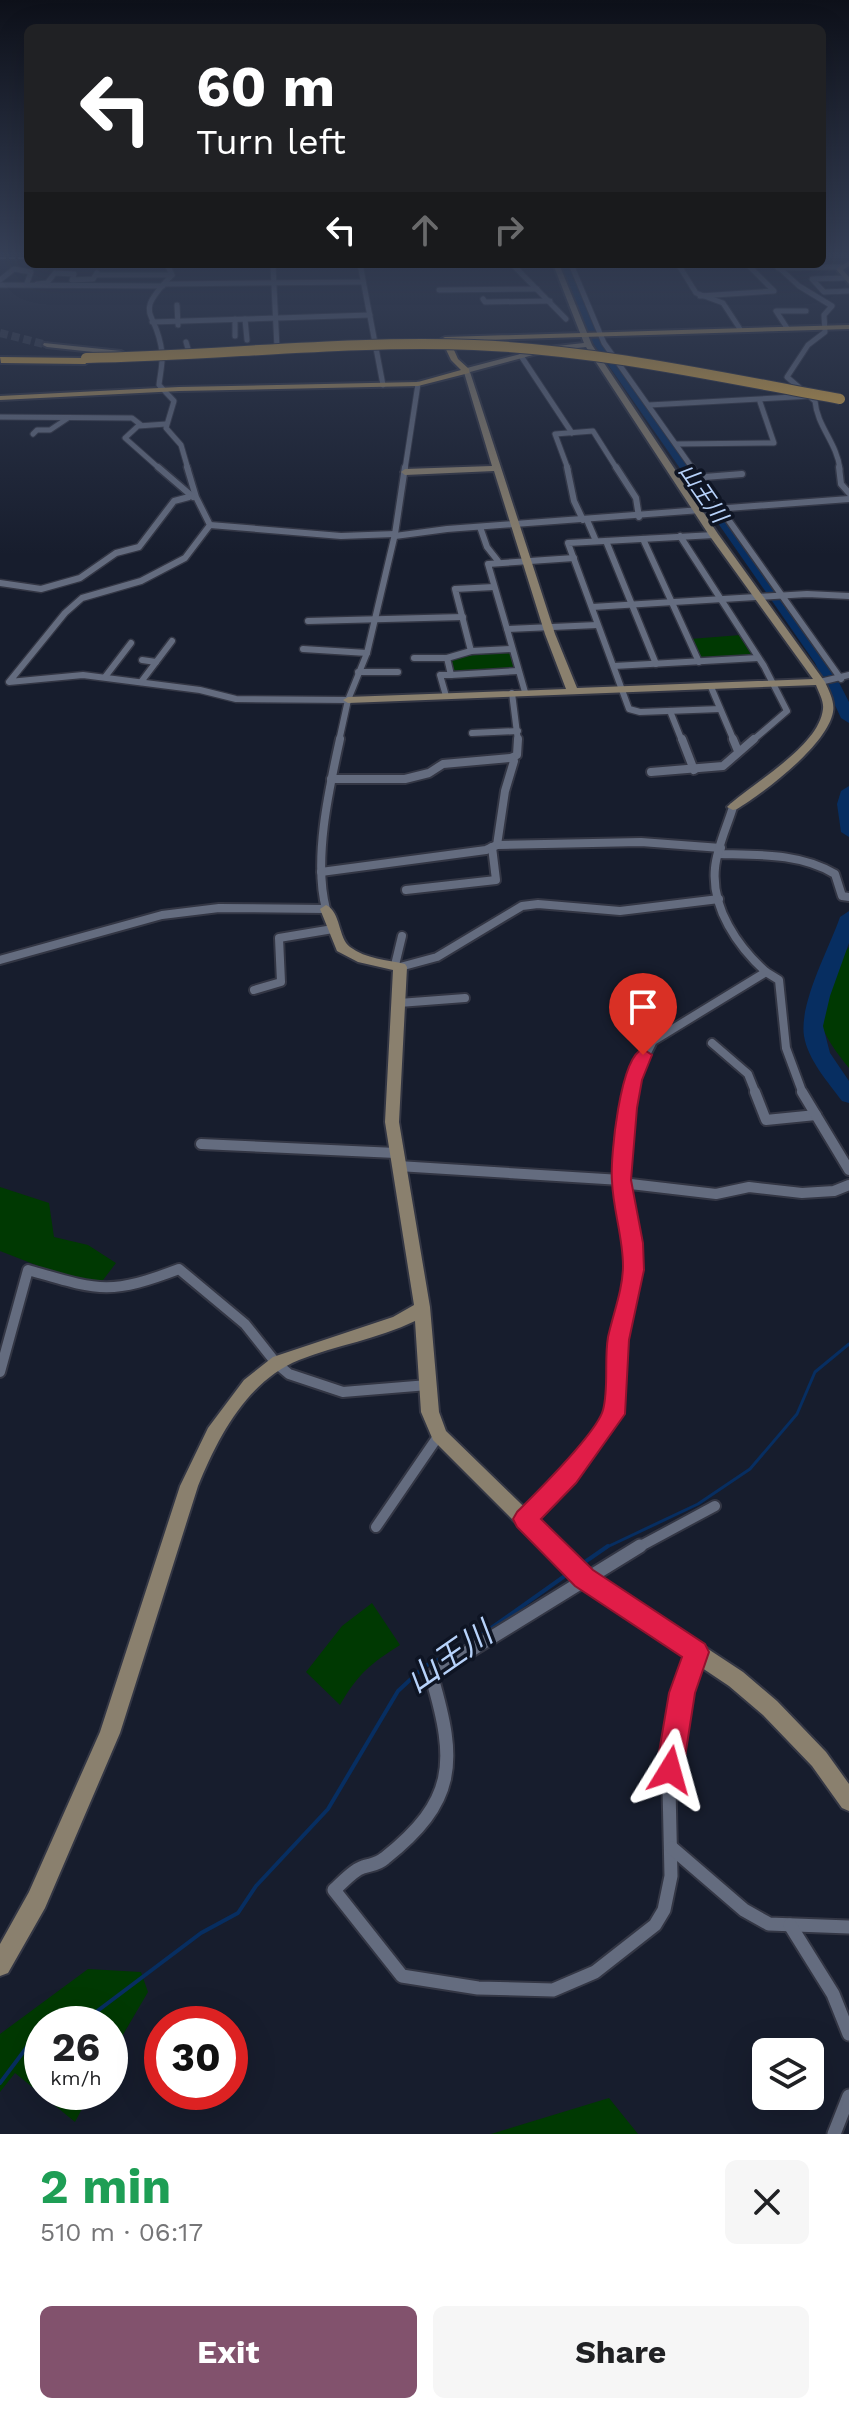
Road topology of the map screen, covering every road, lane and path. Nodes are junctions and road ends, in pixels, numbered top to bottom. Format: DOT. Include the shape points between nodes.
graph roads {
  1 [pos="162,356"];
  2 [pos="195,356"];
  3 [pos="378,356"];
  4 [pos="453,356"];
  5 [pos="461,356"];
  6 [pos="521,356"];
  7 [pos="559,356"];
  8 [pos="595,356"];
  9 [pos="615,356"];
  10 [pos="801,356"];
  11 [pos="2,358"];
  12 [pos="464,368"];
  13 [pos="418,384"];
  14 [pos="383,385"];
  15 [pos="166,390"];
  16 [pos="812,396"];
  17 [pos="0,398"];
  18 [pos="760,402"];
  19 [pos="844,402"];
  20 [pos="649,405"];
  21 [pos="0,417"];
  22 [pos="68,418"];
  23 [pos="84,422"];
  24 [pos="166,424"];
  25 [pos="140,425"];
  26 [pos="664,426"];
  27 [pos="644,428"];
  28 [pos="572,433"];
  29 [pos="33,434"];
  30 [pos="676,444"];
  31 [pos="498,468"];
  32 [pos="405,472"];
  33 [pos="742,474"];
  34 [pos="698,477"];
  35 [pos="680,479"];
  36 [pos="849,496"];
  37 [pos="192,497"];
  38 [pos="720,509"];
  39 [pos="701,511"];
  40 [pos="639,517"];
  41 [pos="585,520"];
  42 [pos="514,524"];
  43 [pos="210,525"];
  44 [pos="480,527"];
  45 [pos="395,535"];
  46 [pos="714,535"];
  47 [pos="680,536"];
  48 [pos="643,539"];
  49 [pos="596,541"];
  50 [pos="606,541"];
  51 [pos="574,558"];
  52 [pos="525,559"];
  53 [pos="498,561"];
  54 [pos="0,583"];
  55 [pos="494,587"];
  56 [pos="781,596"];
  57 [pos="849,596"];
  58 [pos="758,598"];
  59 [pos="719,601"];
  60 [pos="672,604"];
  61 [pos="632,606"];
  62 [pos="592,607"];
  63 [pos="463,617"];
  64 [pos="375,618"];
  65 [pos="308,621"];
  66 [pos="597,625"];
  67 [pos="548,627"];
  68 [pos="507,629"];
  69 [pos="172,641"];
  70 [pos="131,643"];
  71 [pos="303,649"];
  72 [pos="512,649"];
  73 [pos="471,651"];
  74 [pos="367,653"];
  75 [pos="414,658"];
  76 [pos="447,658"];
  77 [pos="758,658"];
  78 [pos="142,660"];
  79 [pos="156,662"];
  80 [pos="699,662"];
  81 [pos="656,664"];
  82 [pos="614,666"];
  83 [pos="518,671"];
  84 [pos="358,672"];
  85 [pos="398,672"];
  86 [pos="451,675"];
  87 [pos="105,677"];
  88 [pos="845,678"];
  89 [pos="0,682"];
  90 [pos="9,682"];
  91 [pos="141,682"];
  92 [pos="820,682"];
  93 [pos="773,684"];
  94 [pos="711,687"];
  95 [pos="622,689"];
  96 [pos="572,690"];
  97 [pos="525,692"];
  98 [pos="512,693"];
  99 [pos="446,696"];
  100 [pos="348,700"];
  101 [pos="720,709"];
  102 [pos="670,711"];
  103 [pos="518,731"];
  104 [pos="472,733"];
  105 [pos="738,751"];
  106 [pos="511,758"];
  107 [pos="694,770"];
  108 [pos="651,772"];
  109 [pos="331,779"];
  110 [pos="733,807"];
  111 [pos="495,846"];
  112 [pos="720,851"];
  113 [pos="321,872"];
  114 [pos="406,890"];
  115 [pos="849,897"];
  116 [pos="719,899"];
  117 [pos="326,909"];
  118 [pos="333,929"];
  119 [pos="402,936"];
  120 [pos="0,960"];
  121 [pos="398,966"];
  122 [pos="766,972"];
  123 [pos="254,990"];
  124 [pos="465,998"];
  125 [pos="399,1003"];
  126 [pos="712,1043"];
  127 [pos="816,1115"];
  128 [pos="201,1144"];
  129 [pos="397,1159"];
  130 [pos="849,1170"];
  131 [pos="622,1182"];
  132 [pos="849,1185"];
  133 [pos="422,1307"];
  134 [pos="276,1363"];
  135 [pos="0,1372"];
  136 [pos="428,1385"];
  137 [pos="439,1435"];
  138 [pos="715,1506"];
  139 [pos="525,1519"];
  140 [pos="376,1527"];
  141 [pos="584,1578"];
  142 [pos="696,1652"];
  143 [pos="849,1801"];
  144 [pos="672,1848"];
  145 [pos="790,1925"];
  146 [pos="849,1927"];
  147 [pos="0,1965"];
  148 [pos="849,2034"];
  149 [pos="849,2096"];
  150 [pos="834,2134"];
  1 -- 15 [label="street" via="159,385"];
  2 -- 11 [label="highway, bridge"];
  3 -- 14 [label="street"];
  4 -- 12 [label="main road"];
  5 -- 12 [label="main road"];
  6 -- 12 [label="street"];
  6 -- 28 [label="street"];
  7 -- 19 [label="highway, bridge"];
  8 -- 27 [label="street"];
  9 -- 20 [label="street"];
  10 -- 16 [label="street" via="787,377"];
  12 -- 13 [label="main road"];
  12 -- 31 [label="street"];
  13 -- 14 [label="main road"];
  13 -- 32 [label="street"];
  14 -- 15 [label="main road"];
  15 -- 17 [label="main road"];
  15 -- 24 [label="street" via="174,401"];
  16 -- 18 [label="street"];
  16 -- 36 [label="street" via="816,414 838,451 841,484"];
  18 -- 20 [label="street"];
  18 -- 30 [label="street" via="774,443"];
  20 -- 26 [label="street"];
  21 -- 22 [label="street"];
  22 -- 25 [label="street" via="132,418"];
  22 -- 29 [label="street"];
  23 -- 25 [label="street"];
  24 -- 25 [label="street"];
  24 -- 37 [label="street" via="181,445"];
  25 -- 37 [label="street" via="125,438"];
  26 -- 27 [label="street"];
  26 -- 30 [label="street"];
  27 -- 35 [label="street"];
  28 -- 40 [label="street" via="593,431 636,498"];
  28 -- 41 [label="street" via="555,434 574,501"];
  30 -- 34 [label="street"];
  31 -- 32 [label="street"];
  31 -- 42 [label="street"];
  32 -- 45 [label="street"];
  33 -- 34 [label="street"];
  34 -- 35 [label="street"];
  34 -- 38 [label="street"];
  35 -- 39 [label="street"];
  36 -- 38 [label="street"];
  37 -- 43 [label="street"];
  37 -- 54 [label="street" via="174,501 139,547 116,553 80,578 41,589"];
  38 -- 39 [label="street"];
  38 -- 56 [label="street"];
  39 -- 40 [label="street"];
  39 -- 46 [label="street"];
  40 -- 41 [label="street"];
  41 -- 42 [label="street"];
  41 -- 49 [label="street"];
  42 -- 44 [label="street"];
  42 -- 52 [label="street"];
  43 -- 45 [label="street"];
  43 -- 90 [label="street" via="185,558 141,581 82,598"];
  44 -- 45 [label="street"];
  44 -- 53 [label="street"];
  45 -- 64 [label="street"];
  46 -- 47 [label="street"];
  46 -- 58 [label="street"];
  47 -- 48 [label="street"];
  47 -- 59 [label="street"];
  48 -- 50 [label="street"];
  48 -- 60 [label="street"];
  49 -- 50 [label="street"];
  49 -- 51 [label="street" via="568,543"];
  50 -- 61 [label="street"];
  51 -- 52 [label="street"];
  51 -- 62 [label="street"];
  52 -- 53 [label="street"];
  52 -- 67 [label="street"];
  53 -- 55 [label="street" via="488,564"];
  55 -- 63 [label="street" via="455,589"];
  55 -- 68 [label="street"];
  56 -- 57 [label="street"];
  56 -- 58 [label="street"];
  56 -- 88 [label="street"];
  58 -- 59 [label="street"];
  58 -- 92 [label="street"];
  59 -- 60 [label="street"];
  59 -- 77 [label="street"];
  60 -- 61 [label="street"];
  60 -- 80 [label="street"];
  61 -- 62 [label="street"];
  61 -- 81 [label="street"];
  62 -- 66 [label="street"];
  63 -- 64 [label="street"];
  63 -- 73 [label="street"];
  64 -- 65 [label="street"];
  64 -- 74 [label="street"];
  66 -- 67 [label="street"];
  66 -- 82 [label="street"];
  67 -- 68 [label="street"];
  67 -- 96 [label="street"];
  68 -- 72 [label="street"];
  69 -- 79 [label="street"];
  70 -- 87 [label="street"];
  71 -- 74 [label="street"];
  72 -- 73 [label="street"];
  72 -- 83 [label="street"];
  73 -- 76 [label="street"];
  74 -- 84 [label="street"];
  75 -- 76 [label="street"];
  76 -- 86 [label="street"];
  77 -- 80 [label="street"];
  77 -- 93 [label="street"];
  78 -- 79 [label="street"];
  79 -- 91 [label="street"];
  80 -- 81 [label="street"];
  81 -- 82 [label="street"];
  82 -- 95 [label="street"];
  83 -- 86 [label="street"];
  83 -- 97 [label="street"];
  84 -- 85 [label="street"];
  84 -- 100 [label="street"];
  86 -- 99 [label="street" via="440,675"];
  87 -- 90 [label="street" via="63,675"];
  87 -- 91 [label="street"];
  88 -- 92 [label="street"];
  89 -- 90 [label="street"];
  91 -- 100 [label="street" via="236,699"];
  92 -- 93 [label="street"];
  92 -- 110 [label="street" via="828,713 822,729 811,744"];
  93 -- 94 [label="street"];
  93 -- 105 [label="street" via="787,711"];
  94 -- 95 [label="street"];
  94 -- 101 [label="street"];
  95 -- 96 [label="street"];
  95 -- 102 [label="street" via="629,709"];
  96 -- 97 [label="street"];
  97 -- 98 [label="street"];
  98 -- 99 [label="street"];
  98 -- 103 [label="street"];
  99 -- 100 [label="street"];
  100 -- 109 [label="street"];
  101 -- 102 [label="street"];
  101 -- 105 [label="street"];
  102 -- 107 [label="street"];
  103 -- 104 [label="street"];
  103 -- 106 [label="street" via="519,748"];
  105 -- 107 [label="street" via="723,766"];
  106 -- 109 [label="street" via="443,764 429,774 382,782"];
  106 -- 111 [label="street"];
  107 -- 108 [label="street"];
  109 -- 113 [label="street"];
  110 -- 112 [label="street"];
  111 -- 112 [label="street" via="641,842"];
  111 -- 113 [label="street"];
  111 -- 114 [label="street" via="496,880"];
  112 -- 115 [label="street" via="818,865 835,874 842,896"];
  112 -- 116 [label="street" via="715,868"];
  113 -- 117 [label="street"];
  116 -- 121 [label="street" via="620,911 522,906 447,952"];
  116 -- 122 [label="street" via="750,960"];
  117 -- 118 [label="street"];
  117 -- 120 [label="street" via="219,908 162,915"];
  118 -- 121 [label="street" via="352,955"];
  118 -- 123 [label="street" via="279,938 281,982"];
  119 -- 121 [label="street"];
  121 -- 125 [label="street"];
  122 -- 127 [label="street" via="779,980 787,1050"];
  122 -- 131 [label="street" via="653,1041 633,1080"];
  124 -- 125 [label="street"];
  125 -- 129 [label="street" via="392,1101"];
  126 -- 127 [label="street" via="748,1074 766,1120"];
  127 -- 130 [label="street"];
  128 -- 129 [label="street"];
  129 -- 131 [label="street"];
  129 -- 133 [label="street"];
  131 -- 132 [label="street" via="716,1194 749,1187 834,1191"];
  131 -- 139 [label="street" via="633,1270 619,1340 614,1414 567,1476"];
  133 -- 134 [label="street" via="406,1320"];
  133 -- 136 [label="street"];
  134 -- 135 [label="street" via="245,1324 179,1269 151,1280 99,1288 28,1270"];
  134 -- 136 [label="street" via="289,1374 343,1392"];
  134 -- 147 [label="street" via="224,1418 200,1456 110,1733 37,1900"];
  136 -- 137 [label="street"];
  137 -- 139 [label="street"];
  137 -- 140 [label="street"];
  138 -- 141 [label="street"];
  139 -- 141 [label="street"];
  141 -- 142 [label="street"];
  141 -- 144 [label="street" via="437,1671 432,1678 445,1739 441,1799 386,1858 361,1867 334,1890 402,1976 555,1990 611,1961 655,1926 667,1900"];
  142 -- 143 [label="street" via="770,1708 819,1759"];
  142 -- 144 [label="street" via="682,1693 670,1770"];
  144 -- 145 [label="street" via="759,1919"];
  145 -- 146 [label="street" via="835,1922"];
  145 -- 148 [label="street" via="833,1994"];
  149 -- 150 [label="street"];
}
